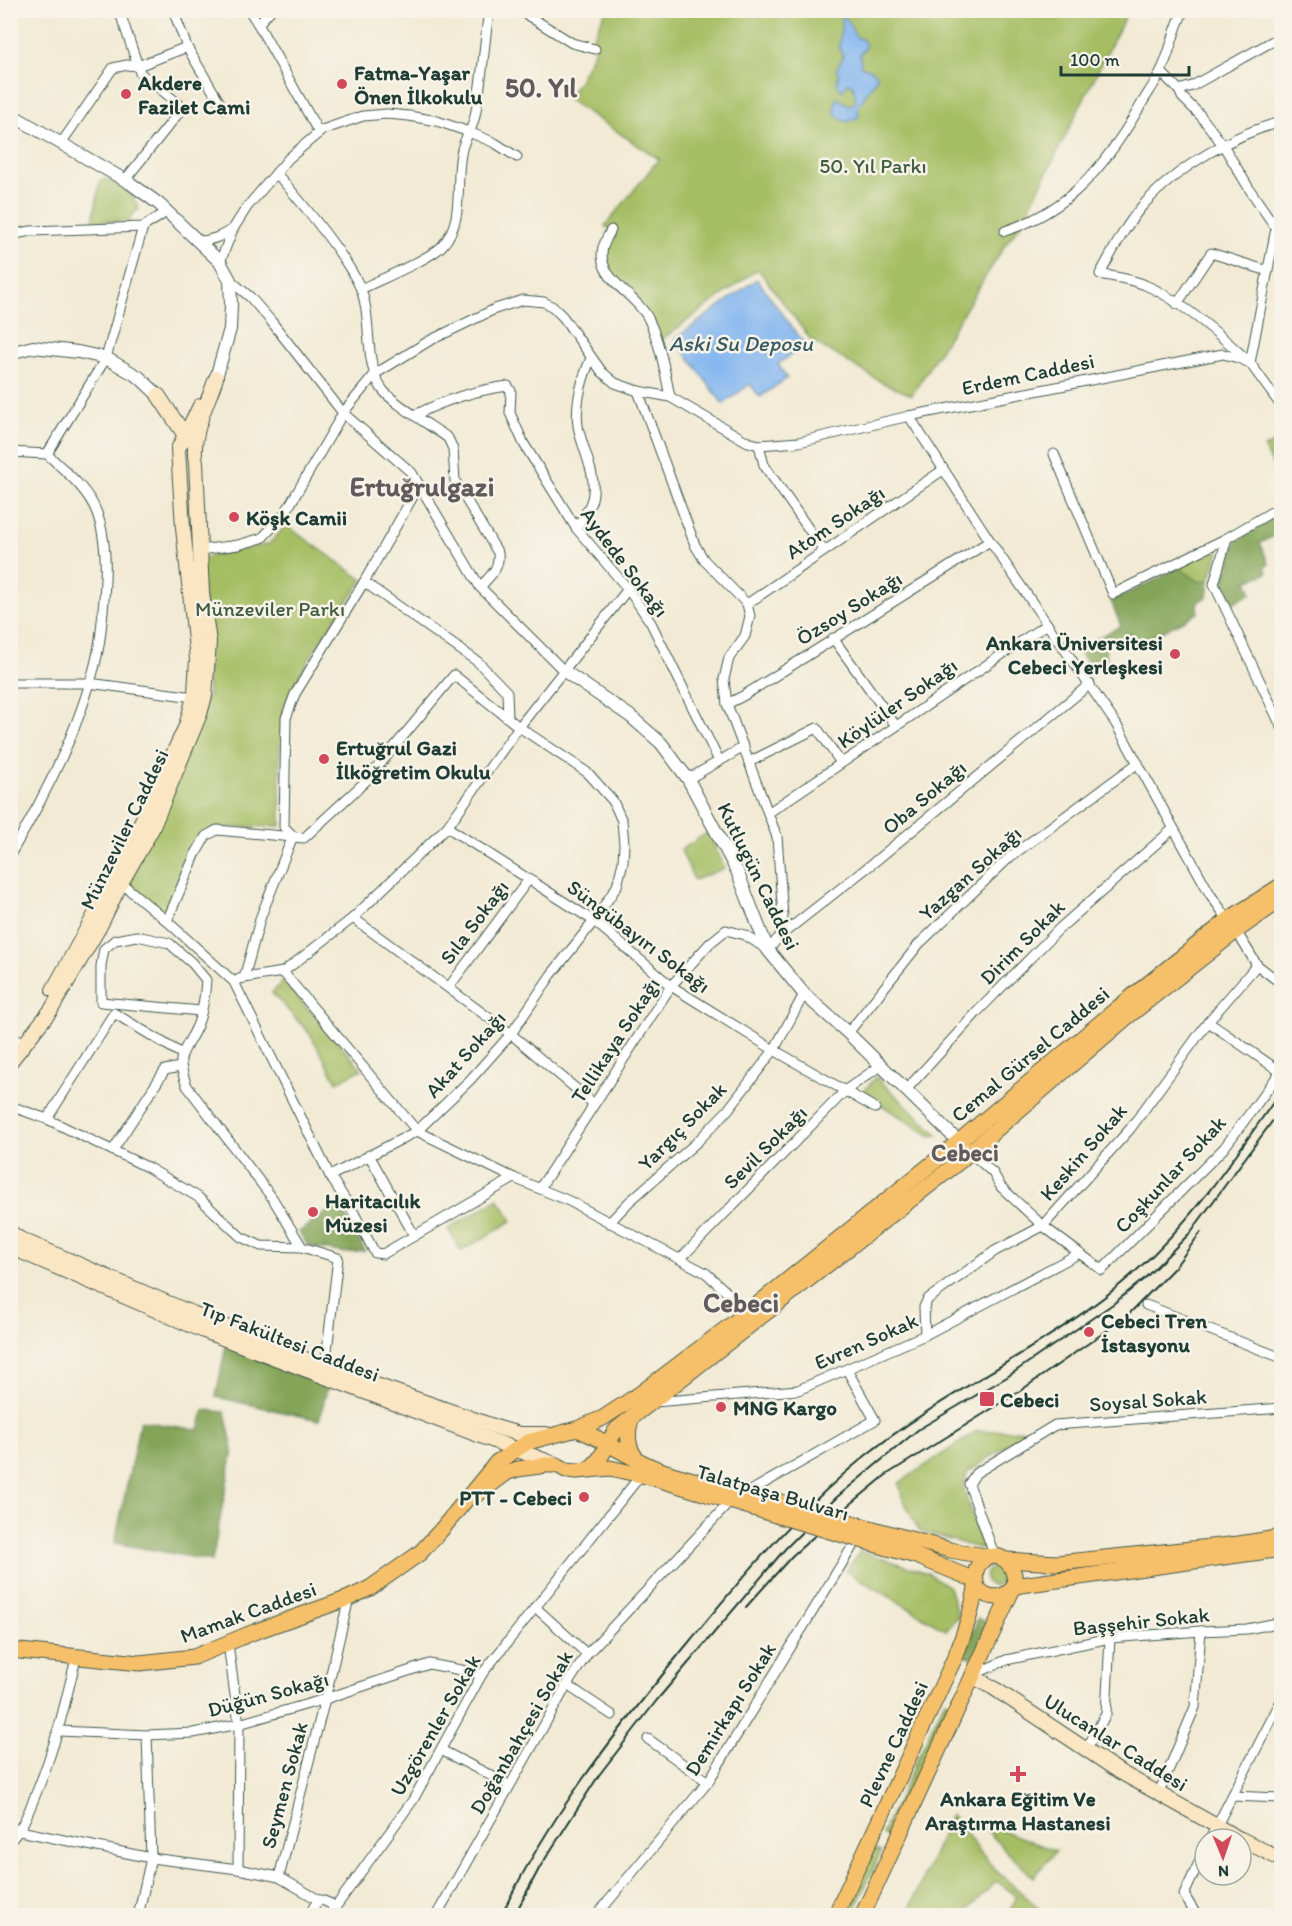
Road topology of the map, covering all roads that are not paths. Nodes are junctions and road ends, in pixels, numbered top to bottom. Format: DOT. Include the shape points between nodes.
graph roads {
  1 [pos="119,10"];
  2 [pos="173,10"];
  3 [pos="249,10"];
  4 [pos="272,10"];
  5 [pos="489,10"];
  6 [pos="519,10"];
  7 [pos="1184,10"];
  8 [pos="258,24"];
  9 [pos="1281,36"];
  10 [pos="187,48"];
  11 [pos="595,49"];
  12 [pos="138,66"];
  13 [pos="1161,72"];
  14 [pos="1179,90"];
  15 [pos="223,108"];
  16 [pos="10,114"];
  17 [pos="1281,122"];
  18 [pos="468,132"];
  19 [pos="319,133"];
  20 [pos="62,142"];
  21 [pos="1223,145"];
  22 [pos="517,157"];
  23 [pos="276,173"];
  24 [pos="125,180"];
  25 [pos="168,211"];
  26 [pos="1279,225"];
  27 [pos="143,227"];
  28 [pos="233,228"];
  29 [pos="611,230"];
  30 [pos="1005,231"];
  31 [pos="10,235"];
  32 [pos="198,241"];
  33 [pos="220,262"];
  34 [pos="1268,271"];
  35 [pos="230,280"];
  36 [pos="361,289"];
  37 [pos="1177,304"];
  38 [pos="10,353"];
  39 [pos="106,358"];
  40 [pos="591,358"];
  41 [pos="1250,363"];
  42 [pos="375,374"];
  43 [pos="216,378"];
  44 [pos="638,392"];
  45 [pos="158,395"];
  46 [pos="670,397"];
  47 [pos="1281,407"];
  48 [pos="343,413"];
  49 [pos="415,415"];
  50 [pos="173,416"];
  51 [pos="909,416"];
  52 [pos="193,419"];
  53 [pos="185,434"];
  54 [pos="759,445"];
  55 [pos="178,449"];
  56 [pos="10,452"];
  57 [pos="194,453"];
  58 [pos="47,454"];
  59 [pos="1054,454"];
  60 [pos="943,470"];
  61 [pos="419,486"];
  62 [pos="1281,506"];
  63 [pos="576,528"];
  64 [pos="1227,538"];
  65 [pos="990,541"];
  66 [pos="200,550"];
  67 [pos="824,551"];
  68 [pos="364,582"];
  69 [pos="480,587"];
  70 [pos="628,589"];
  71 [pos="747,604"];
  72 [pos="1047,624"];
  73 [pos="833,638"];
  74 [pos="564,671"];
  75 [pos="10,683"];
  76 [pos="89,683"];
  77 [pos="1090,684"];
  78 [pos="194,697"];
  79 [pos="727,704"];
  80 [pos="508,718"];
  81 [pos="896,726"];
  82 [pos="519,727"];
  83 [pos="1281,728"];
  84 [pos="744,747"];
  85 [pos="719,761"];
  86 [pos="749,762"];
  87 [pos="841,763"];
  88 [pos="1138,763"];
  89 [pos="688,779"];
  90 [pos="768,813"];
  91 [pos="447,827"];
  92 [pos="1173,829"];
  93 [pos="293,836"];
  94 [pos="10,855"];
  95 [pos="529,879"];
  96 [pos="121,883"];
  97 [pos="1281,885"];
  98 [pos="1281,899"];
  99 [pos="353,918"];
  100 [pos="167,921"];
  101 [pos="594,921"];
  102 [pos="1232,925"];
  103 [pos="780,936"];
  104 [pos="768,950"];
  105 [pos="1257,965"];
  106 [pos="283,972"];
  107 [pos="239,980"];
  108 [pos="1281,984"];
  109 [pos="671,986"];
  110 [pos="449,987"];
  111 [pos="804,994"];
  112 [pos="201,1011"];
  113 [pos="1208,1022"];
  114 [pos="511,1034"];
  115 [pos="848,1034"];
  116 [pos="12,1040"];
  117 [pos="774,1050"];
  118 [pos="182,1054"];
  119 [pos="10,1062"];
  120 [pos="880,1066"];
  121 [pos="180,1067"];
  122 [pos="1281,1071"];
  123 [pos="846,1090"];
  124 [pos="905,1091"];
  125 [pos="594,1104"];
  126 [pos="10,1106"];
  127 [pos="875,1108"];
  128 [pos="47,1119"];
  129 [pos="417,1131"];
  130 [pos="958,1141"];
  131 [pos="113,1150"];
  132 [pos="970,1152"];
  133 [pos="369,1155"];
  134 [pos="330,1176"];
  135 [pos="514,1178"];
  136 [pos="540,1188"];
  137 [pos="609,1223"];
  138 [pos="1043,1226"];
  139 [pos="10,1232"];
  140 [pos="414,1235"];
  141 [pos="10,1247"];
  142 [pos="302,1248"];
  143 [pos="1078,1254"];
  144 [pos="680,1259"];
  145 [pos="1146,1305"];
  146 [pos="748,1312"];
  147 [pos="926,1335"];
  148 [pos="1281,1358"];
  149 [pos="325,1367"];
  150 [pos="847,1370"];
  151 [pos="651,1402"];
  152 [pos="1281,1408"];
  153 [pos="632,1417"];
  154 [pos="577,1429"];
  155 [pos="558,1434"];
  156 [pos="606,1443"];
  157 [pos="515,1449"];
  158 [pos="557,1465"];
  159 [pos="640,1468"];
  160 [pos="587,1470"];
  161 [pos="747,1493"];
  162 [pos="730,1502"];
  163 [pos="463,1504"];
  164 [pos="780,1509"];
  165 [pos="858,1532"];
  166 [pos="1281,1537"];
  167 [pos="1281,1549"];
  168 [pos="997,1558"];
  169 [pos="976,1583"];
  170 [pos="1012,1588"];
  171 [pos="349,1598"];
  172 [pos="535,1606"];
  173 [pos="1281,1622"];
  174 [pos="1201,1631"];
  175 [pos="1110,1638"];
  176 [pos="228,1644"];
  177 [pos="10,1650"];
  178 [pos="587,1654"];
  179 [pos="75,1658"];
  180 [pos="482,1674"];
  181 [pos="972,1676"];
  182 [pos="567,1685"];
  183 [pos="325,1699"];
  184 [pos="1281,1699"];
  185 [pos="612,1715"];
  186 [pos="238,1724"];
  187 [pos="59,1731"];
  188 [pos="147,1735"];
  189 [pos="648,1739"];
  190 [pos="441,1750"];
  191 [pos="1086,1750"];
  192 [pos="708,1782"];
  193 [pos="509,1785"];
  194 [pos="1158,1795"];
  195 [pos="1232,1796"];
  196 [pos="1281,1798"];
  197 [pos="10,1827"];
  198 [pos="1204,1827"];
  199 [pos="1216,1827"];
  200 [pos="20,1831"];
  201 [pos="10,1841"];
  202 [pos="1253,1846"];
  203 [pos="151,1858"];
  204 [pos="1281,1860"];
  205 [pos="238,1869"];
  206 [pos="1193,1875"];
  207 [pos="279,1877"];
  208 [pos="302,1892"];
  209 [pos="323,1900"];
  210 [pos="341,1900"];
  211 [pos="315,1914"];
  212 [pos="331,1915"];
  213 [pos="138,1916"];
  214 [pos="436,1916"];
  215 [pos="596,1916"];
  216 [pos="835,1916"];
  217 [pos="862,1916"];
  218 [pos="1197,1916"];
  1 -- 12 [label="street"];
  2 -- 10 [label="street"];
  3 -- 8 [label="street"];
  4 -- 8 [label="street"];
  5 -- 18 [label="street" via="473,122"];
  6 -- 11 [label="street" via="572,43"];
  7 -- 13 [label="street"];
  8 -- 19 [label="street"];
  9 -- 14 [label="street"];
  10 -- 12 [label="street"];
  10 -- 15 [label="street"];
  12 -- 20 [label="street" via="113,68"];
  12 -- 24 [label="street" via="140,74 179,104 181,110"];
  13 -- 14 [label="street"];
  13 -- 30 [label="street" via="1119,142 1079,189 1052,210"];
  14 -- 21 [label="street"];
  16 -- 20 [label="street, Münzeviler Caddesi"];
  17 -- 21 [label="street" via="1260,127"];
  18 -- 19 [label="street" via="437,121 387,114 363,116"];
  18 -- 22 [label="street"];
  18 -- 36 [label="street" via="460,156 458,211 450,237 440,249"];
  19 -- 23 [label="street"];
  20 -- 24 [label="street, Münzeviler Caddesi"];
  21 -- 26 [label="street" via="1250,190"];
  21 -- 37 [label="street" via="1170,180 1144,204 1100,274 1145,285"];
  23 -- 28 [label="street"];
  23 -- 36 [label="street" via="343,259"];
  24 -- 25 [label="street, Münzeviler Caddesi"];
  25 -- 27 [label="street"];
  25 -- 32 [label="street, Münzeviler Caddesi"];
  26 -- 34 [label="street"];
  27 -- 31 [label="street"];
  27 -- 39 [label="street"];
  28 -- 32 [label="street" via="218,238"];
  28 -- 33 [label="street"];
  29 -- 46 [label="street" via="603,248 607,273 649,320"];
  32 -- 33 [label="street, Münzeviler Caddesi"];
  33 -- 35 [label="street, Münzeviler Caddesi"];
  34 -- 37 [label="street" via="1210,254"];
  34 -- 41 [label="street"];
  35 -- 43 [label="street, Münzeviler Caddesi" via="230,329"];
  35 -- 48 [label="street" via="271,321"];
  36 -- 42 [label="street"];
  37 -- 41 [label="street"];
  38 -- 39 [label="street" via="33,347"];
  39 -- 45 [label="street" via="139,377"];
  39 -- 58 [label="street"];
  40 -- 42 [label="street" via="553,307 524,300 495,309 429,341"];
  40 -- 44 [label="street" via="615,383"];
  40 -- 63 [label="street" via="583,376 577,410 593,489 589,508"];
  41 -- 47 [label="street"];
  41 -- 51 [label="street, Erdem Caddesi" via="1223,354 1201,357"];
  42 -- 48 [label="street"];
  42 -- 49 [label="street" via="382,390"];
  43 -- 52 [label="main road, Münzeviler Caddesi"];
  43 -- 57 [label="main road, Münzeviler Caddesi"];
  44 -- 46 [label="street"];
  44 -- 71 [label="street" via="694,544 704,560"];
  45 -- 50 [label="main road"];
  45 -- 55 [label="main road"];
  46 -- 54 [label="street"];
  48 -- 61 [label="street" via="412,473"];
  48 -- 66 [label="street" via="284,515 262,538"];
  49 -- 63 [label="street, Aydede Sokağı" via="481,389 507,386 511,391 510,413 524,444"];
  49 -- 69 [label="street" via="448,438 453,449 455,481 498,553 497,568"];
  50 -- 52 [label="main road"];
  50 -- 53 [label="main road"];
  51 -- 54 [label="street, Erdem Caddesi" via="807,440"];
  51 -- 60 [label="street"];
  52 -- 53 [label="main road, Münzeviler Caddesi"];
  53 -- 55 [label="main road, Münzeviler Caddesi"];
  53 -- 57 [label="main road"];
  54 -- 67 [label="street" via="764,465"];
  55 -- 57 [label="main road"];
  55 -- 78 [label="main road, Münzeviler Caddesi" via="197,660"];
  56 -- 58 [label="street"];
  57 -- 66 [label="main road, Münzeviler Caddesi"];
  58 -- 76 [label="street" via="85,491 97,513 105,548 102,619"];
  59 -- 64 [label="street" via="1113,594"];
  60 -- 65 [label="street"];
  60 -- 67 [label="street, Atom Sokağı"];
  61 -- 68 [label="street"];
  61 -- 69 [label="street"];
  62 -- 64 [label="street"];
  63 -- 70 [label="street, Aydede Sokağı"];
  64 -- 83 [label="street" via="1214,584"];
  65 -- 72 [label="street"];
  65 -- 73 [label="street, Özsoy Sokağı"];
  66 -- 96 [label="main road, Münzeviler Caddesi" via="209,642 205,696 160,811"];
  67 -- 71 [label="street, Atom Sokağı"];
  68 -- 80 [label="street" via="478,662 507,692"];
  68 -- 93 [label="street" via="295,694 286,718 284,827"];
  69 -- 74 [label="street"];
  70 -- 74 [label="street"];
  70 -- 85 [label="street, Aydede Sokağı" via="651,623"];
  71 -- 79 [label="street" via="750,616 746,636 729,658 724,680"];
  72 -- 77 [label="street"];
  72 -- 81 [label="street, Köylüler Sokağı"];
  73 -- 79 [label="street, Özsoy Sokağı"];
  73 -- 81 [label="street"];
  74 -- 82 [label="street"];
  74 -- 89 [label="street, Kutlugün Caddesi" via="630,716 661,743"];
  75 -- 76 [label="street"];
  76 -- 78 [label="street"];
  76 -- 94 [label="street" via="41,802"];
  77 -- 88 [label="street"];
  77 -- 103 [label="street, Oba Sokağı"];
  78 -- 116 [label="main road, Münzeviler Caddesi" via="186,726 115,878 46,1003"];
  79 -- 84 [label="street"];
  80 -- 82 [label="street, Akat Sokağı"];
  80 -- 93 [label="street, Akat Sokağı" via="454,675 366,781 304,838"];
  81 -- 87 [label="street, Köylüler Sokağı"];
  82 -- 91 [label="street"];
  82 -- 101 [label="street, Akat Sokağı" via="588,773 613,801 622,821 623,862 617,886"];
  84 -- 85 [label="street"];
  84 -- 86 [label="street"];
  85 -- 89 [label="street"];
  86 -- 87 [label="street" via="817,728"];
  86 -- 90 [label="street"];
  87 -- 90 [label="street, Köylüler Sokağı"];
  88 -- 92 [label="street"];
  88 -- 115 [label="street, Yazgan Sokağı" via="1011,856 919,944"];
  89 -- 104 [label="street, Kutlugün Caddesi" via="737,872"];
  90 -- 103 [label="street" via="777,837 783,916"];
  91 -- 95 [label="street, Süngübayırı Sokağı"];
  91 -- 99 [label="street"];
  92 -- 102 [label="street"];
  92 -- 124 [label="street, Dirim Sokak" via="1060,928"];
  93 -- 100 [label="street" via="217,830 206,836"];
  93 -- 107 [label="street"];
  95 -- 101 [label="street, Süngübayırı Sokağı"];
  95 -- 110 [label="street, Sıla Sokağı"];
  96 -- 100 [label="street"];
  96 -- 119 [label="main road, Münzeviler Caddesi" via="51,1010"];
  97 -- 102 [label="main road, Cemal Gürsel Caddesi"];
  98 -- 102 [label="main road, Cemal Gürsel Caddesi"];
  99 -- 106 [label="street"];
  99 -- 110 [label="street"];
  100 -- 107 [label="street"];
  101 -- 109 [label="street, Süngübayırı Sokağı"];
  101 -- 114 [label="street, Akat Sokağı"];
  102 -- 105 [label="street"];
  102 -- 130 [label="main road, Cemal Gürsel Caddesi" via="1119,1007"];
  102 -- 132 [label="main road, Cemal Gürsel Caddesi"];
  103 -- 104 [label="street, Oba Sokağı"];
  104 -- 109 [label="street, Tellikaya Sokağı" via="745,935 726,930"];
  104 -- 111 [label="street, Kutlugün Caddesi"];
  105 -- 108 [label="street"];
  105 -- 113 [label="street, Keskin Sokak"];
  106 -- 107 [label="street"];
  106 -- 129 [label="street"];
  107 -- 134 [label="street"];
  109 -- 117 [label="street, Süngübayırı Sokağı"];
  109 -- 125 [label="street, Tellikaya Sokağı"];
  110 -- 114 [label="street"];
  111 -- 115 [label="street, Kutlugün Caddesi"];
  111 -- 117 [label="street, Yargıç Sokak"];
  112 -- 112 [label="street" via="102,1002 104,949 115,940 137,936 169,943 206,980"];
  112 -- 118 [label="street"];
  113 -- 122 [label="street"];
  113 -- 138 [label="street, Keskin Sokak" via="1130,1129"];
  114 -- 125 [label="street"];
  114 -- 129 [label="street, Akat Sokağı"];
  115 -- 120 [label="street, Kutlugün Caddesi"];
  117 -- 123 [label="street, Süngübayırı Sokağı"];
  117 -- 137 [label="street, Yargıç Sokak" via="727,1111"];
  118 -- 121 [label="street"];
  118 -- 128 [label="street" via="114,1013"];
  120 -- 123 [label="street, Sevil Sokağı"];
  120 -- 124 [label="street, Kutlugün Caddesi"];
  121 -- 131 [label="street" via="165,1070"];
  121 -- 142 [label="street" via="187,1086 273,1199"];
  122 -- 143 [label="street, Coşkunlar Sokak" via="1224,1148 1102,1270"];
  123 -- 127 [label="street, Süngübayırı Sokağı"];
  123 -- 144 [label="street, Sevil Sokağı"];
  124 -- 130 [label="street, Kutlugün Caddesi"];
  125 -- 136 [label="street, Tellikaya Sokağı"];
  126 -- 128 [label="street"];
  128 -- 131 [label="street"];
  129 -- 133 [label="street, Akat Sokağı"];
  129 -- 135 [label="street"];
  130 -- 132 [label="street, Kutlugün Caddesi"];
  130 -- 146 [label="main road, Cemal Gürsel Caddesi"];
  131 -- 142 [label="street" via="198,1197 241,1237 261,1246"];
  132 -- 138 [label="street"];
  132 -- 151 [label="main road, Cemal Gürsel Caddesi"];
  133 -- 134 [label="street, Akat Sokağı"];
  133 -- 140 [label="street"];
  134 -- 140 [label="street" via="375,1253 383,1254"];
  135 -- 136 [label="street"];
  135 -- 140 [label="street"];
  136 -- 137 [label="street"];
  137 -- 144 [label="street"];
  138 -- 143 [label="street"];
  138 -- 147 [label="street, Keskin Sokak" via="995,1251 935,1293 924,1307"];
  139 -- 149 [label="main road, Tıp Fakültesi Caddesi"];
  141 -- 157 [label="main road, Tıp Fakültesi Caddesi" via="204,1331"];
  142 -- 149 [label="street" via="338,1258"];
  143 -- 147 [label="street, Evren Sokak"];
  144 -- 146 [label="street" via="706,1273"];
  145 -- 148 [label="street"];
  146 -- 154 [label="main road, Cemal Gürsel Caddesi" via="625,1403"];
  147 -- 150 [label="street, Evren Sokak"];
  149 -- 155 [label="main road, Tıp Fakültesi Caddesi" via="502,1430"];
  150 -- 151 [label="street, Evren Sokak" via="798,1390"];
  150 -- 161 [label="street" via="875,1420"];
  151 -- 153 [label="main road, Cemal Gürsel Caddesi"];
  152 -- 168 [label="street, Soysal Sokak" via="1055,1425 976,1473 969,1484"];
  153 -- 156 [label="main road, Cemal Gürsel Caddesi"];
  153 -- 159 [label="main road" via="629,1444"];
  154 -- 155 [label="main road"];
  154 -- 156 [label="main road"];
  155 -- 157 [label="main road, Mamak Caddesi"];
  155 -- 158 [label="main road" via="550,1447"];
  156 -- 159 [label="main road, Talatpaşa Bulvarı"];
  156 -- 160 [label="main road" via="596,1465"];
  157 -- 158 [label="main road, Tıp Fakültesi Caddesi"];
  157 -- 163 [label="main road, Mamak Caddesi" via="497,1462"];
  158 -- 160 [label="main road, Talatpaşa Bulvarı" via="566,1470"];
  158 -- 163 [label="main road, Mamak Caddesi" via="508,1472"];
  159 -- 160 [label="main road, Talatpaşa Bulvarı"];
  159 -- 161 [label="main road, Talatpaşa Bulvarı" via="658,1469"];
  159 -- 162 [label="main road, Talatpaşa Bulvarı"];
  159 -- 172 [label="street, Uzgörenler Sokak"];
  161 -- 164 [label="main road, Talatpaşa Bulvarı"];
  162 -- 164 [label="main road, Talatpaşa Bulvarı"];
  162 -- 178 [label="street, Doğanbahçesi Sokak"];
  163 -- 171 [label="main road, Mamak Caddesi" via="420,1553"];
  164 -- 165 [label="main road, Talatpaşa Bulvarı, bridge"];
  165 -- 168 [label="main road, Talatpaşa Bulvarı"];
  165 -- 169 [label="main road, Talatpaşa Bulvarı"];
  165 -- 192 [label="street, Demirkapı Sokak"];
  166 -- 168 [label="main road, Talatpaşa Bulvarı" via="1057,1563"];
  167 -- 170 [label="main road, Talatpaşa Bulvarı"];
  168 -- 169 [label="main road" via="980,1563"];
  168 -- 170 [label="main road" via="1014,1569"];
  169 -- 170 [label="main road, Talatpaşa Bulvarı" via="980,1591 991,1597 1004,1595"];
  169 -- 216 [label="main road, Plevne Caddesi" via="965,1632 949,1673"];
  170 -- 181 [label="main road, Plevne Caddesi"];
  171 -- 176 [label="main road, Mamak Caddesi"];
  171 -- 183 [label="street, Seymen Sokak"];
  172 -- 178 [label="street"];
  172 -- 180 [label="street, Uzgörenler Sokak"];
  173 -- 174 [label="street, Başşehir Sokak" via="1247,1629"];
  174 -- 175 [label="street, Başşehir Sokak"];
  174 -- 194 [label="street" via="1195,1707"];
  175 -- 181 [label="street, Başşehir Sokak" via="1006,1660"];
  175 -- 191 [label="street" via="1106,1714"];
  176 -- 179 [label="main road, Mamak Caddesi" via="194,1657 162,1662"];
  176 -- 186 [label="street"];
  177 -- 179 [label="main road, Mamak Caddesi"];
  178 -- 182 [label="street, Doğanbahçesi Sokak"];
  179 -- 187 [label="street"];
  180 -- 183 [label="street, Düğün Sokağı" via="429,1664"];
  180 -- 190 [label="street, Uzgörenler Sokak"];
  181 -- 191 [label="main road, Ulucanlar Caddesi"];
  181 -- 217 [label="main road, Plevne Caddesi"];
  182 -- 185 [label="street"];
  182 -- 193 [label="street, Doğanbahçesi Sokak"];
  183 -- 186 [label="street, Düğün Sokağı"];
  183 -- 207 [label="street, Seymen Sokak"];
  184 -- 195 [label="street"];
  186 -- 188 [label="street, Düğün Sokağı"];
  186 -- 205 [label="street"];
  187 -- 188 [label="street, Düğün Sokağı"];
  187 -- 200 [label="street"];
  188 -- 203 [label="street"];
  189 -- 192 [label="street"];
  190 -- 193 [label="street"];
  190 -- 210 [label="street, Uzgörenler Sokak" via="413,1800"];
  191 -- 194 [label="main road, Ulucanlar Caddesi"];
  192 -- 215 [label="street, Demirkapı Sokak"];
  193 -- 214 [label="street, Doğanbahçesi Sokak"];
  194 -- 198 [label="main road, Ulucanlar Caddesi"];
  195 -- 196 [label="street"];
  195 -- 199 [label="street"];
  197 -- 200 [label="street"];
  200 -- 201 [label="street"];
  200 -- 203 [label="street"];
  202 -- 204 [label="main road, Ulucanlar Caddesi"];
  203 -- 205 [label="street"];
  203 -- 213 [label="street"];
  205 -- 207 [label="street"];
  206 -- 218 [label="street" via="1184,1895"];
  207 -- 208 [label="street"];
  208 -- 209 [label="street"];
  208 -- 211 [label="street"];
  209 -- 210 [label="street"];
  209 -- 211 [label="street" via="315,1905"];
  209 -- 212 [label="street" via="332,1906"];
  210 -- 212 [label="street, Uzgörenler Sokak"];
}
